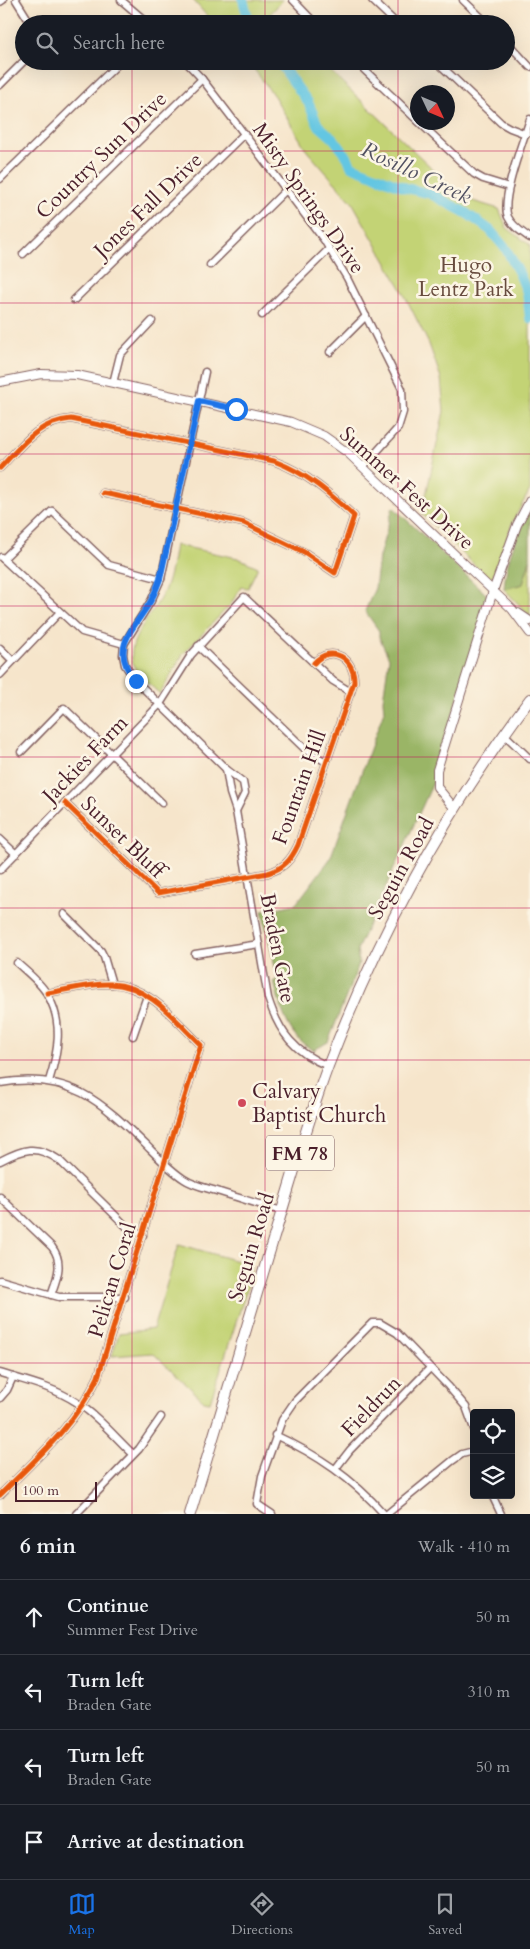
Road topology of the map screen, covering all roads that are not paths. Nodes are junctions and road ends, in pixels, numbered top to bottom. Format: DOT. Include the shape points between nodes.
graph roads {
  1 [pos="16,0"];
  2 [pos="121,0"];
  3 [pos="293,0"];
  4 [pos="372,0"];
  5 [pos="466,1"];
  6 [pos="25,15"];
  7 [pos="138,15"];
  8 [pos="307,15"];
  9 [pos="388,15"];
  10 [pos="479,15"];
  11 [pos="515,51"];
  12 [pos="530,67"];
  13 [pos="15,70"];
  14 [pos="112,70"];
  15 [pos="194,70"];
  16 [pos="364,70"];
  17 [pos="445,70"];
  18 [pos="202,79"];
  19 [pos="0,85"];
  20 [pos="410,114"];
  21 [pos="530,119"];
  22 [pos="427,130"];
  23 [pos="244,134"];
  24 [pos="526,134"];
  25 [pos="0,179"];
  26 [pos="509,187"];
  27 [pos="286,190"];
  28 [pos="530,238"];
  29 [pos="329,249"];
  30 [pos="22,254"];
  31 [pos="210,265"];
  32 [pos="74,300"];
  33 [pos="262,315"];
  34 [pos="366,316"];
  35 [pos="152,322"];
  36 [pos="330,352"];
  37 [pos="205,372"];
  38 [pos="0,382"];
  39 [pos="113,383"];
  40 [pos="199,401"];
  41 [pos="190,443"];
  42 [pos="363,467"];
  43 [pos="0,468"];
  44 [pos="103,493"];
  45 [pos="530,500"];
  46 [pos="176,508"];
  47 [pos="1,558"];
  48 [pos="160,579"];
  49 [pos="493,591"];
  50 [pos="512,609"];
  51 [pos="59,612"];
  52 [pos="530,622"];
  53 [pos="530,633"];
  54 [pos="124,644"];
  55 [pos="198,646"];
  56 [pos="0,648"];
  57 [pos="13,661"];
  58 [pos="314,663"];
  59 [pos="0,674"];
  60 [pos="351,692"];
  61 [pos="530,699"];
  62 [pos="160,704"];
  63 [pos="504,734"];
  64 [pos="21,752"];
  65 [pos="112,755"];
  66 [pos="530,759"];
  67 [pos="326,762"];
  68 [pos="226,769"];
  69 [pos="65,803"];
  70 [pos="162,803"];
  71 [pos="455,809"];
  72 [pos="236,811"];
  73 [pos="0,839"];
  74 [pos="16,854"];
  75 [pos="0,870"];
  76 [pos="247,876"];
  77 [pos="158,893"];
  78 [pos="64,914"];
  79 [pos="259,944"];
  80 [pos="195,954"];
  81 [pos="17,963"];
  82 [pos="112,984"];
  83 [pos="47,993"];
  84 [pos="147,996"];
  85 [pos="133,1036"];
  86 [pos="328,1066"];
  87 [pos="49,1081"];
  88 [pos="0,1083"];
  89 [pos="0,1161"];
  90 [pos="166,1164"];
  91 [pos="0,1197"];
  92 [pos="282,1211"];
  93 [pos="143,1235"];
  94 [pos="0,1280"];
  95 [pos="51,1295"];
  96 [pos="124,1297"];
  97 [pos="430,1368"];
  98 [pos="0,1373"];
  99 [pos="13,1377"];
  100 [pos="0,1398"];
  101 [pos="83,1407"];
  102 [pos="160,1417"];
  103 [pos="470,1418"];
  104 [pos="275,1435"];
  105 [pos="470,1452"];
  106 [pos="133,1454"];
  107 [pos="336,1468"];
  108 [pos="0,1495"];
  109 [pos="494,1499"];
  110 [pos="76,1514"];
  111 [pos="190,1514"];
  112 [pos="272,1514"];
  113 [pos="385,1514"];
  114 [pos="501,1514"];
  1 -- 6 [label="street"];
  2 -- 7 [label="street"];
  3 -- 8 [label="street"];
  4 -- 9 [label="street"];
  5 -- 10 [label="street"];
  11 -- 12 [label="street"];
  13 -- 19 [label="street"];
  14 -- 25 [label="street"];
  15 -- 18 [label="street, Misty Springs Drive"];
  16 -- 20 [label="street"];
  17 -- 24 [label="street" via="501,123"];
  18 -- 23 [label="street, Misty Springs Drive"];
  18 -- 30 [label="street, Country Sun Drive"];
  21 -- 24 [label="street"];
  22 -- 26 [label="street" via="474,174"];
  23 -- 27 [label="street, Misty Springs Drive"];
  23 -- 32 [label="street, Jones Fall Drive"];
  24 -- 26 [label="street"];
  26 -- 28 [label="street" via="505,209 508,218"];
  27 -- 29 [label="street, Misty Springs Drive"];
  27 -- 31 [label="street"];
  29 -- 33 [label="street"];
  29 -- 34 [label="street, Misty Springs Drive"];
  34 -- 36 [label="street"];
  34 -- 42 [label="street, Misty Springs Drive" via="402,389 404,412 398,428"];
  35 -- 39 [label="street" via="120,355"];
  37 -- 40 [label="street"];
  38 -- 39 [label="street, Summer Fest Drive" via="24,376 60,374"];
  39 -- 40 [label="street, Summer Fest Drive"];
  40 -- 41 [label="street"];
  40 -- 42 [label="street, Summer Fest Drive" via="306,427 340,447"];
  41 -- 43 [label="street" via="86,421 58,420 44,426"];
  41 -- 46 [label="street"];
  41 -- 46 [label="street" via="274,461 294,469 324,488 354,516 335,573 304,552 244,523"];
  42 -- 49 [label="street, Summer Fest Drive"];
  44 -- 46 [label="street"];
  45 -- 49 [label="street, Seguin Road" via="516,525"];
  46 -- 48 [label="street"];
  47 -- 48 [label="street" via="52,510 109,565"];
  47 -- 51 [label="street"];
  48 -- 54 [label="street" via="151,601"];
  49 -- 50 [label="street, Summer Fest Drive"];
  49 -- 71 [label="street, Seguin Road" via="437,770 437,787"];
  50 -- 52 [label="street, Summer Fest Drive"];
  50 -- 53 [label="street, Summer Fest Drive"];
  51 -- 54 [label="street" via="82,632"];
  51 -- 57 [label="street"];
  54 -- 62 [label="street" via="123,655 130,673"];
  55 -- 58 [label="street, Jackies Farm" via="244,597"];
  55 -- 62 [label="street, Jackies Farm"];
  55 -- 67 [label="street" via="306,750"];
  56 -- 57 [label="street"];
  57 -- 59 [label="street"];
  58 -- 60 [label="street"];
  58 -- 60 [label="street, Fountain Hill" via="323,654 341,656 352,668 354,682"];
  60 -- 67 [label="street, Fountain Hill"];
  61 -- 63 [label="main road, Seguin Road / FM 78"];
  62 -- 65 [label="street, Jackies Farm"];
  62 -- 68 [label="street"];
  63 -- 66 [label="street"];
  63 -- 71 [label="main road, Seguin Road / FM 78"];
  64 -- 65 [label="street" via="64,708"];
  65 -- 69 [label="street, Jackies Farm"];
  65 -- 70 [label="street"];
  67 -- 76 [label="street, Fountain Hill" via="293,855 276,871"];
  68 -- 72 [label="street, Braden Gate"];
  68 -- 72 [label="street" via="243,782 245,788"];
  69 -- 74 [label="street, Jackies Farm"];
  69 -- 77 [label="street, Sunset Bluff"];
  71 -- 86 [label="main road, Seguin Road / FM 78" via="386,933"];
  72 -- 76 [label="street, Braden Gate"];
  73 -- 74 [label="street"];
  74 -- 75 [label="street, Jackies Farm"];
  76 -- 77 [label="street, Fountain Hill"];
  76 -- 79 [label="street, Braden Gate"];
  78 -- 82 [label="street" via="101,951"];
  79 -- 80 [label="street"];
  79 -- 86 [label="street, Braden Gate" via="268,998 278,1023 301,1053"];
  81 -- 83 [label="street"];
  82 -- 83 [label="street"];
  82 -- 84 [label="street" via="132,988"];
  83 -- 87 [label="street" via="59,1035"];
  84 -- 85 [label="street"];
  84 -- 90 [label="street, Pelican Coral" via="201,1045"];
  86 -- 92 [label="main road, Seguin Road / FM 78"];
  87 -- 88 [label="street"];
  87 -- 90 [label="street" via="73,1088 112,1111"];
  89 -- 93 [label="street" via="28,1150 50,1154 128,1227"];
  90 -- 92 [label="street" via="196,1185"];
  90 -- 93 [label="street, Pelican Coral"];
  91 -- 95 [label="street" via="57,1255 59,1270"];
  92 -- 111 [label="main road, Seguin Road / FM 78"];
  93 -- 96 [label="street, Pelican Coral"];
  94 -- 95 [label="street"];
  95 -- 96 [label="street" via="68,1298"];
  96 -- 101 [label="street, Pelican Coral" via="104,1362"];
  97 -- 103 [label="street" via="466,1407"];
  97 -- 104 [label="street" via="397,1333 376,1322 368,1326 295,1401"];
  97 -- 107 [label="street, Fieldrun"];
  98 -- 99 [label="street"];
  99 -- 100 [label="street"];
  99 -- 101 [label="street" via="50,1388"];
  101 -- 106 [label="street"];
  101 -- 108 [label="street, Pelican Coral"];
  102 -- 106 [label="street"];
  104 -- 107 [label="street"];
  104 -- 112 [label="street" via="262,1476 258,1504"];
  105 -- 113 [label="street" via="452,1461"];
  106 -- 110 [label="street"];
  107 -- 113 [label="street"];
  109 -- 114 [label="street"];
}
